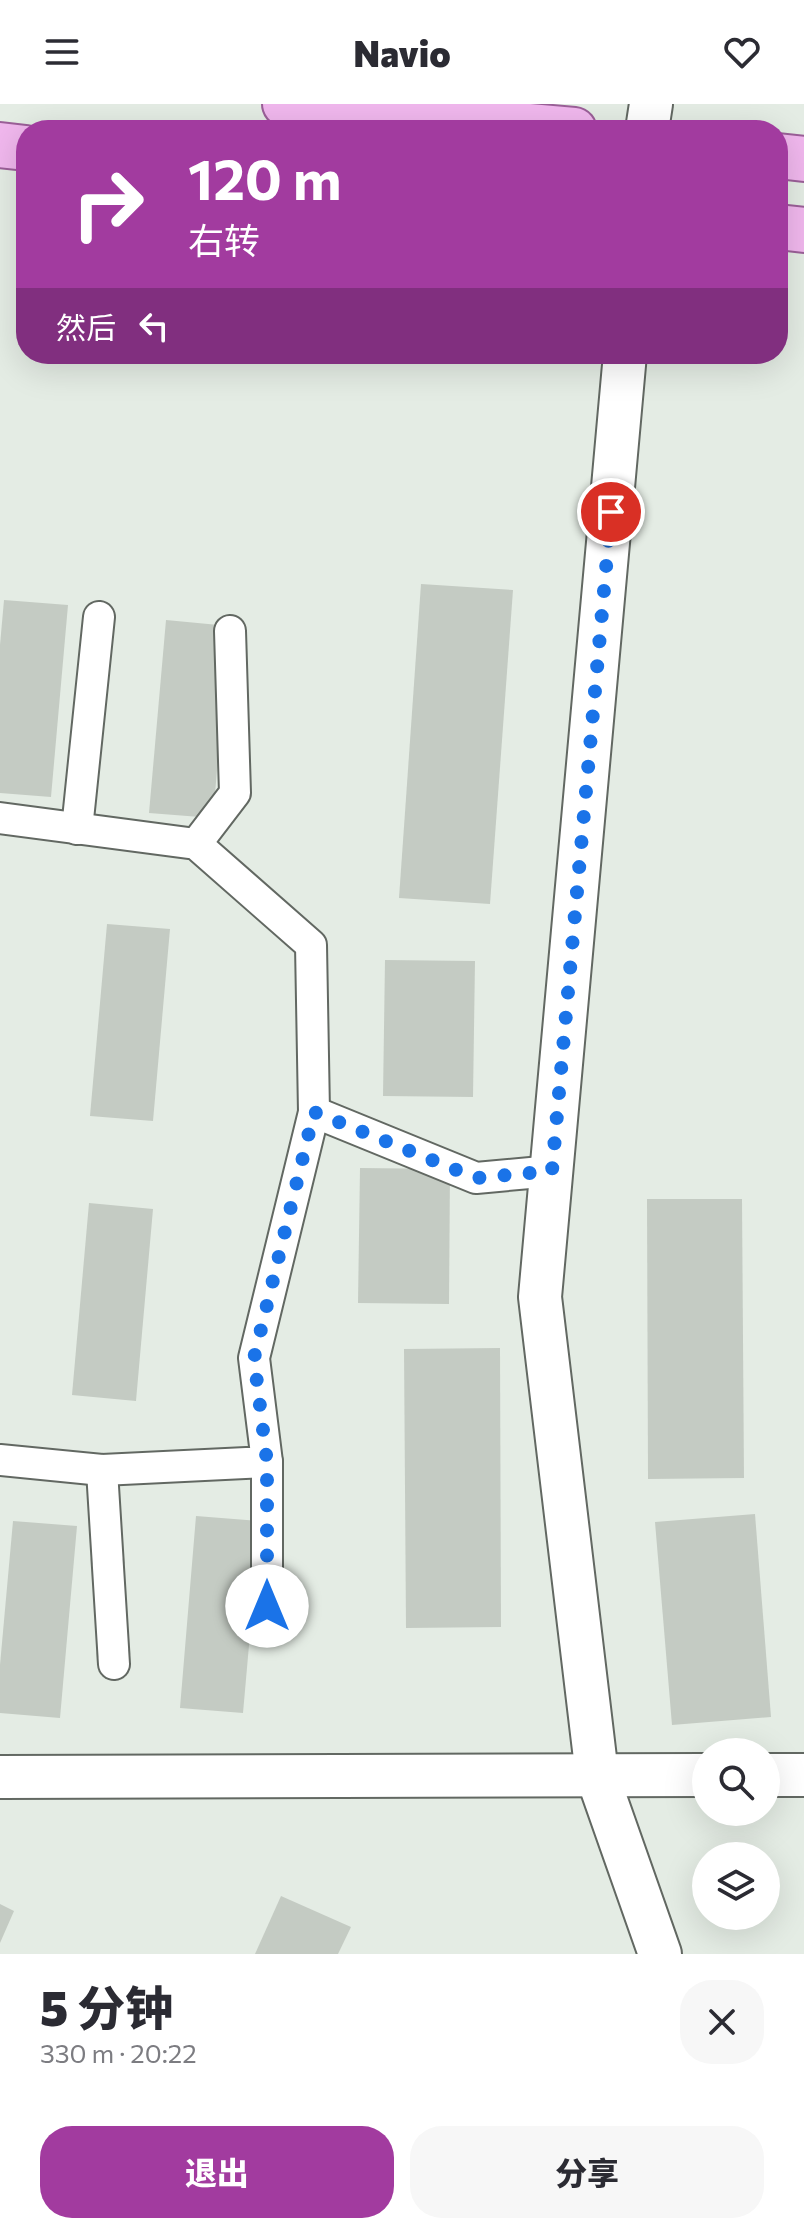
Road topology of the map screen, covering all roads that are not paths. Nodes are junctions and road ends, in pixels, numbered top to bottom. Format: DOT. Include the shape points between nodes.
graph roads {
  1 [pos="285,104"];
  2 [pos="463,120"];
  3 [pos="624,364"];
  4 [pos="99,617"];
  5 [pos="230,631"];
  6 [pos="0,818"];
  7 [pos="77,829"];
  8 [pos="196,844"];
  9 [pos="314,1112"];
  10 [pos="552,1171"];
  11 [pos="0,1460"];
  12 [pos="267,1462"];
  13 [pos="102,1470"];
  14 [pos="267,1606"];
  15 [pos="114,1664"];
  16 [pos="597,1775"];
  17 [pos="692,1775"];
  18 [pos="780,1775"];
  19 [pos="804,1775"];
  20 [pos="0,1777"];
  21 [pos="660,1954"];
  1 -- 2 [label="main road"];
  3 -- 10 [label="street"];
  4 -- 7 [label="street"];
  5 -- 8 [label="street" via="235,793"];
  6 -- 7 [label="street"];
  7 -- 8 [label="street"];
  8 -- 9 [label="street" via="311,945"];
  9 -- 10 [label="street" via="476,1178"];
  9 -- 12 [label="street" via="254,1358"];
  10 -- 16 [label="street" via="540,1297"];
  11 -- 13 [label="street"];
  12 -- 13 [label="street"];
  12 -- 14 [label="street"];
  13 -- 15 [label="street"];
  16 -- 17 [label="street"];
  16 -- 20 [label="street"];
  16 -- 21 [label="street"];
  18 -- 19 [label="street"];
}
